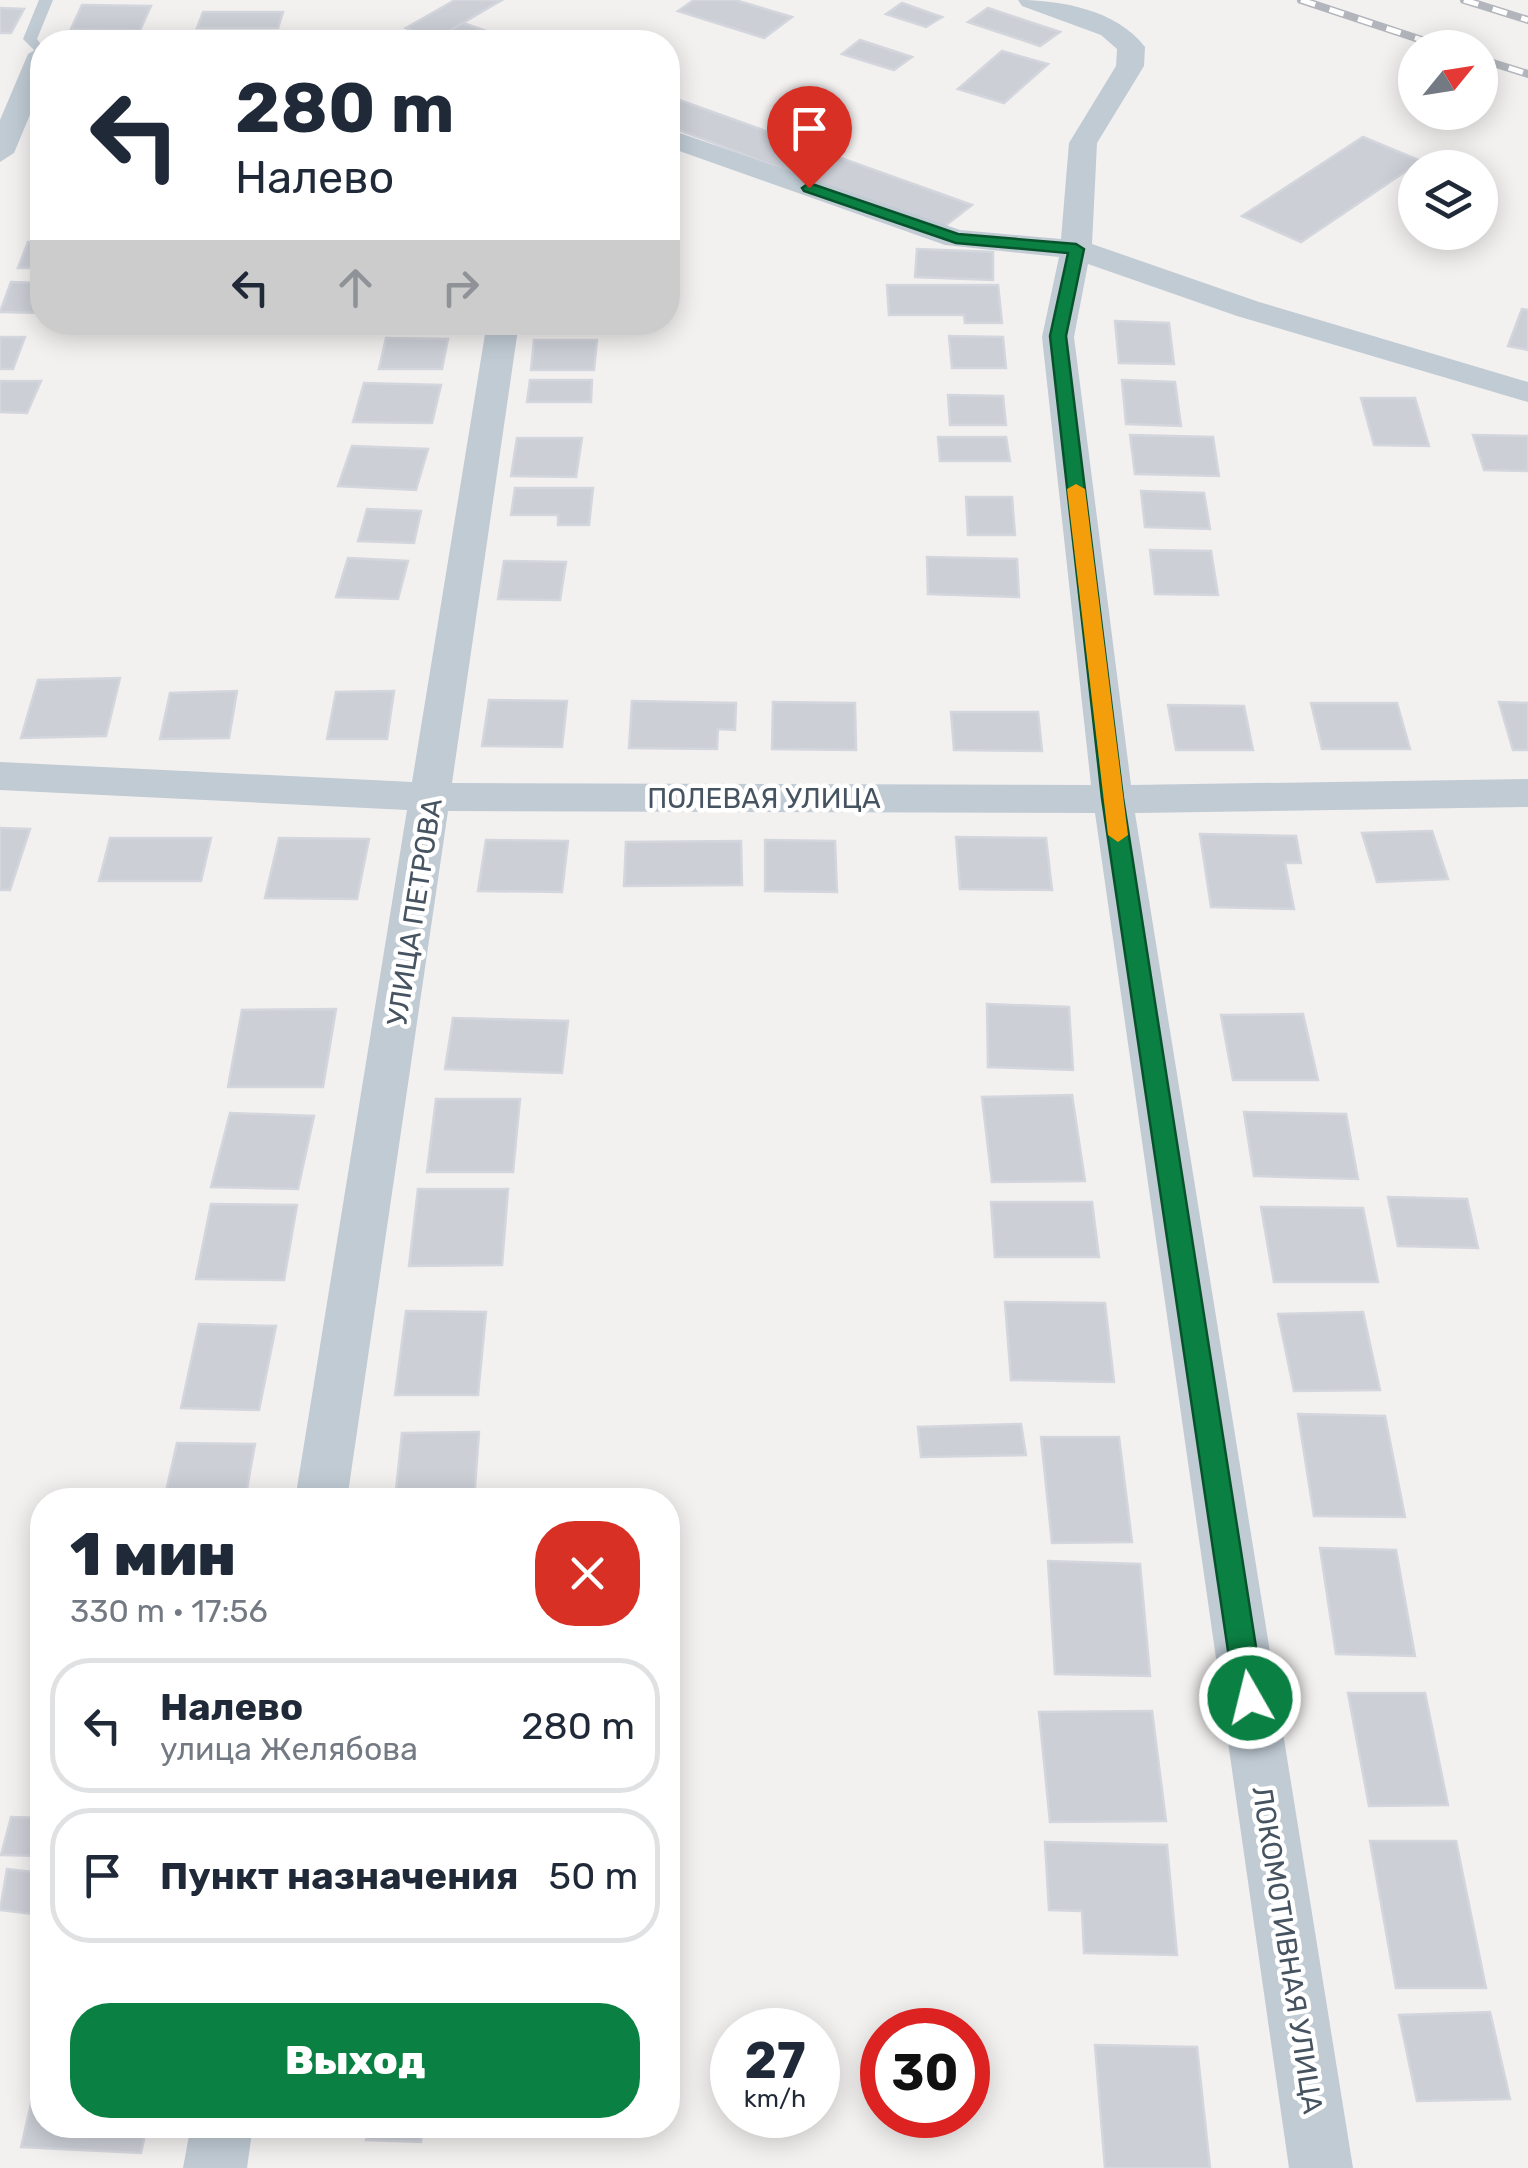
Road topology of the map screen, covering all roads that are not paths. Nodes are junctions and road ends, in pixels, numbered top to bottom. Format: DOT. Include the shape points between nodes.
graph roads {
  1 [pos="46,0"];
  2 [pos="1031,0"];
  3 [pos="34,30"];
  4 [pos="0,54"];
  5 [pos="30,54"];
  6 [pos="30,82"];
  7 [pos="680,142"];
  8 [pos="0,153"];
  9 [pos="1076,249"];
  10 [pos="501,335"];
  11 [pos="1528,392"];
  12 [pos="0,776"];
  13 [pos="1528,792"];
  14 [pos="432,797"];
  15 [pos="1112,798"];
  16 [pos="323,1488"];
  17 [pos="220,2138"];
  18 [pos="215,2168"];
  19 [pos="1321,2168"];
  1 -- 3 [label="lane"];
  2 -- 9 [label="street, ЛОКОМОТИВНАЯ УЛИЦА" via="1110,29 1131,47 1130,66 1083,142"];
  4 -- 5 [label="street"];
  6 -- 8 [label="street"];
  7 -- 9 [label="street" via="956,238"];
  9 -- 11 [label="street" via="1248,309"];
  9 -- 15 [label="street, ЛОКОМОТИВНАЯ УЛИЦА" via="1058,336"];
  10 -- 14 [label="street, УЛИЦА ПЕТРОВА"];
  12 -- 14 [label="street, ПОЛЕВАЯ УЛИЦА"];
  13 -- 15 [label="street, ПОЛЕВАЯ УЛИЦА"];
  14 -- 15 [label="street, ПОЛЕВАЯ УЛИЦА"];
  14 -- 16 [label="street, УЛИЦА ПЕТРОВА"];
  15 -- 19 [label="street, ЛОКОМОТИВНАЯ УЛИЦА"];
  17 -- 18 [label="street"];
}
